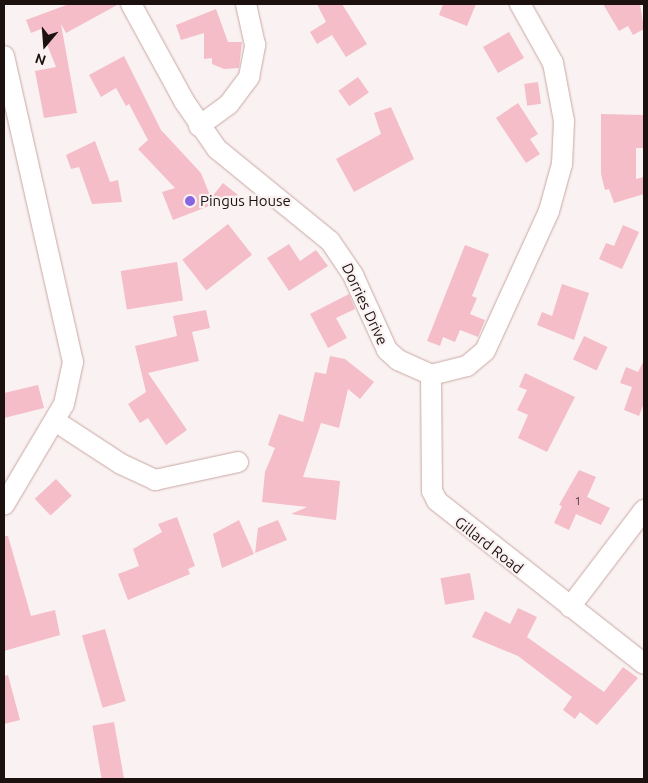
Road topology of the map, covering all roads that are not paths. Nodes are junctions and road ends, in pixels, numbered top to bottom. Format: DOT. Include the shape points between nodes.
graph roads {
  1 [pos="131,4"];
  2 [pos="246,4"];
  3 [pos="520,4"];
  4 [pos="4,56"];
  5 [pos="199,126"];
  6 [pos="431,375"];
  7 [pos="55,421"];
  8 [pos="238,462"];
  9 [pos="4,505"];
  10 [pos="644,510"];
  11 [pos="570,607"];
  12 [pos="644,664"];
  1 -- 5 [label="street, Dorries Drive"];
  2 -- 5 [label="street" via="255,45 249,77 229,104"];
  3 -- 6 [label="street" via="553,63 564,122 562,164 549,212 485,351 467,366"];
  4 -- 7 [label="street" via="73,362 70,390"];
  5 -- 6 [label="street, Dorries Drive" via="232,162 330,241 353,276 387,350 398,360"];
  6 -- 11 [label="street, Gillard Road" via="432,491 437,501"];
  7 -- 8 [label="street" via="155,480"];
  7 -- 9 [label="street"];
  10 -- 11 [label="street"];
  11 -- 12 [label="street, Gillard Road"];
}
